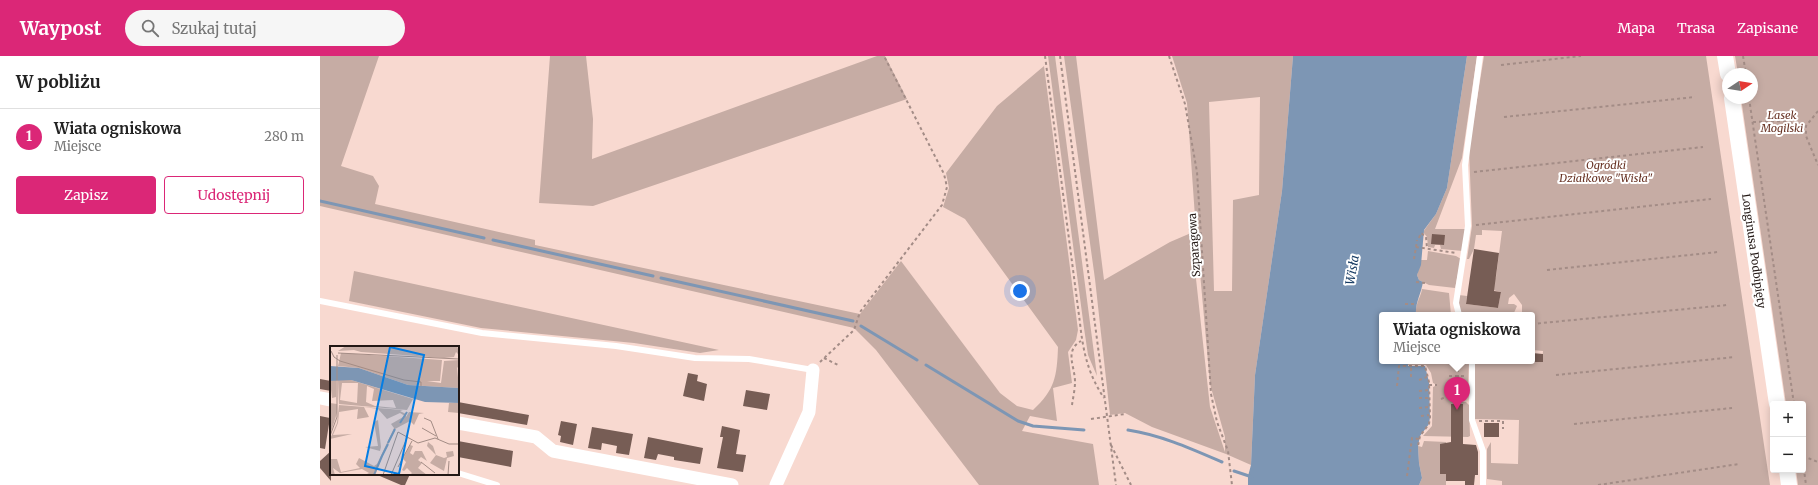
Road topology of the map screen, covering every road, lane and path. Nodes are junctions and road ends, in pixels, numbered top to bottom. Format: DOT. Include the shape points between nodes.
graph roads {
  1 [pos="884,56"];
  2 [pos="1045,56"];
  3 [pos="1060,56"];
  4 [pos="1169,56"];
  5 [pos="1480,56"];
  6 [pos="1581,56"];
  7 [pos="1725,56"];
  8 [pos="1743,56"];
  9 [pos="1500,65"];
  10 [pos="1727,68"];
  11 [pos="1745,68"];
  12 [pos="1695,97"];
  13 [pos="1733,104"];
  14 [pos="1750,104"];
  15 [pos="1818,111"];
  16 [pos="1504,117"];
  17 [pos="1753,122"];
  18 [pos="1806,126"];
  19 [pos="1703,147"];
  20 [pos="1818,165"];
  21 [pos="1473,172"];
  22 [pos="1711,199"];
  23 [pos="1472,226"];
  24 [pos="1416,247"];
  25 [pos="1427,248"];
  26 [pos="1718,252"];
  27 [pos="1464,255"];
  28 [pos="1414,259"];
  29 [pos="1547,270"];
  30 [pos="1416,282"];
  31 [pos="1425,283"];
  32 [pos="320,301"];
  33 [pos="1405,304"];
  34 [pos="1417,304"];
  35 [pos="1727,305"];
  36 [pos="1458,312"];
  37 [pos="1535,324"];
  38 [pos="1081,341"];
  39 [pos="1735,356"];
  40 [pos="824,358"];
  41 [pos="1472,364"];
  42 [pos="838,365"];
  43 [pos="1409,366"];
  44 [pos="1458,369"];
  45 [pos="813,370"];
  46 [pos="1556,375"];
  47 [pos="1449,376"];
  48 [pos="1458,376"];
  49 [pos="1471,376"];
  50 [pos="1411,377"];
  51 [pos="1428,378"];
  52 [pos="1419,380"];
  53 [pos="1458,383"];
  54 [pos="1429,385"];
  55 [pos="1437,385"];
  56 [pos="1397,386"];
  57 [pos="1429,390"];
  58 [pos="1419,391"];
  59 [pos="1460,395"];
  60 [pos="320,398"];
  61 [pos="1105,398"];
  62 [pos="1419,398"];
  63 [pos="1429,398"];
  64 [pos="1441,399"];
  65 [pos="330,400"];
  66 [pos="1777,401"];
  67 [pos="1794,401"];
  68 [pos="1072,405"];
  69 [pos="1429,407"];
  70 [pos="1419,408"];
  71 [pos="1732,408"];
  72 [pos="1125,414"];
  73 [pos="1430,415"];
  74 [pos="1421,416"];
  75 [pos="1107,417"];
  76 [pos="1092,419"];
  77 [pos="1472,420"];
  78 [pos="459,423"];
  79 [pos="1574,424"];
  80 [pos="1503,429"];
  81 [pos="1420,439"];
  82 [pos="1110,445"];
  83 [pos="1418,446"];
  84 [pos="1806,457"];
  85 [pos="1818,462"];
  86 [pos="1739,464"];
  87 [pos="459,473"];
  88 [pos="1787,473"];
  89 [pos="1804,473"];
  90 [pos="1407,476"];
  91 [pos="496,485"];
  92 [pos="732,485"];
  93 [pos="776,485"];
  94 [pos="1116,485"];
  95 [pos="1132,485"];
  96 [pos="1232,485"];
  97 [pos="1483,485"];
  98 [pos="1598,485"];
  99 [pos="1789,485"];
  100 [pos="1806,485"];
  1 -- 40 [label="path" via="944,174 947,187 942,205 860,312 854,330"];
  2 -- 38 [label="path"];
  3 -- 61 [label="path"];
  4 -- 96 [label="path, Szparagowa" via="1185,104 1197,172 1211,394 1217,422 1228,451"];
  5 -- 27 [label="lane" via="1464,165 1468,226"];
  6 -- 9 [label="path"];
  7 -- 10 [label="street"];
  8 -- 11 [label="path"];
  12 -- 16 [label="path"];
  13 -- 66 [label="street, Longinusa Podbipięty"];
  14 -- 17 [label="path"];
  15 -- 18 [label="path"];
  17 -- 18 [label="path" via="1784,121"];
  17 -- 67 [label="path"];
  18 -- 20 [label="path" via="1806,136"];
  19 -- 21 [label="path"];
  22 -- 23 [label="path"];
  24 -- 25 [label="path"];
  24 -- 25 [label="path" via="1421,233 1426,237"];
  24 -- 28 [label="path"];
  25 -- 27 [label="path"];
  26 -- 29 [label="path"];
  27 -- 36 [label="lane" via="1456,303"];
  30 -- 31 [label="path"];
  32 -- 45 [label="lane" via="482,333 616,346 696,358 748,359"];
  33 -- 34 [label="path"];
  35 -- 37 [label="path"];
  38 -- 61 [label="path" via="1093,377"];
  38 -- 68 [label="path" via="1073,347 1071,354 1075,382"];
  39 -- 46 [label="path"];
  40 -- 42 [label="path"];
  40 -- 45 [label="path"];
  41 -- 49 [label="lane"];
  43 -- 50 [label="path"];
  43 -- 51 [label="path" via="1425,366"];
  43 -- 56 [label="path" via="1399,366"];
  44 -- 48 [label="path"];
  45 -- 93 [label="street" via="809,412"];
  47 -- 48 [label="path"];
  48 -- 49 [label="path"];
  48 -- 53 [label="path"];
  49 -- 77 [label="lane"];
  51 -- 52 [label="path"];
  51 -- 54 [label="path"];
  54 -- 55 [label="path"];
  54 -- 57 [label="path"];
  57 -- 58 [label="path"];
  57 -- 63 [label="path"];
  59 -- 64 [label="path"];
  60 -- 65 [label="street"];
  61 -- 75 [label="path"];
  62 -- 63 [label="path"];
  63 -- 69 [label="path"];
  69 -- 70 [label="path"];
  69 -- 73 [label="path"];
  71 -- 79 [label="path"];
  72 -- 75 [label="path"];
  73 -- 74 [label="path"];
  73 -- 81 [label="path"];
  75 -- 76 [label="path"];
  75 -- 82 [label="path"];
  77 -- 80 [label="path" via="1503,421"];
  77 -- 97 [label="lane" via="1483,451"];
  78 -- 92 [label="street" via="536,437 553,451"];
  81 -- 83 [label="path"];
  81 -- 90 [label="path" via="1412,438"];
  82 -- 94 [label="path"];
  82 -- 95 [label="path"];
  84 -- 85 [label="path"];
  86 -- 98 [label="path"];
  87 -- 91 [label="lane"];
  88 -- 99 [label="street"];
  89 -- 100 [label="path"];
}
